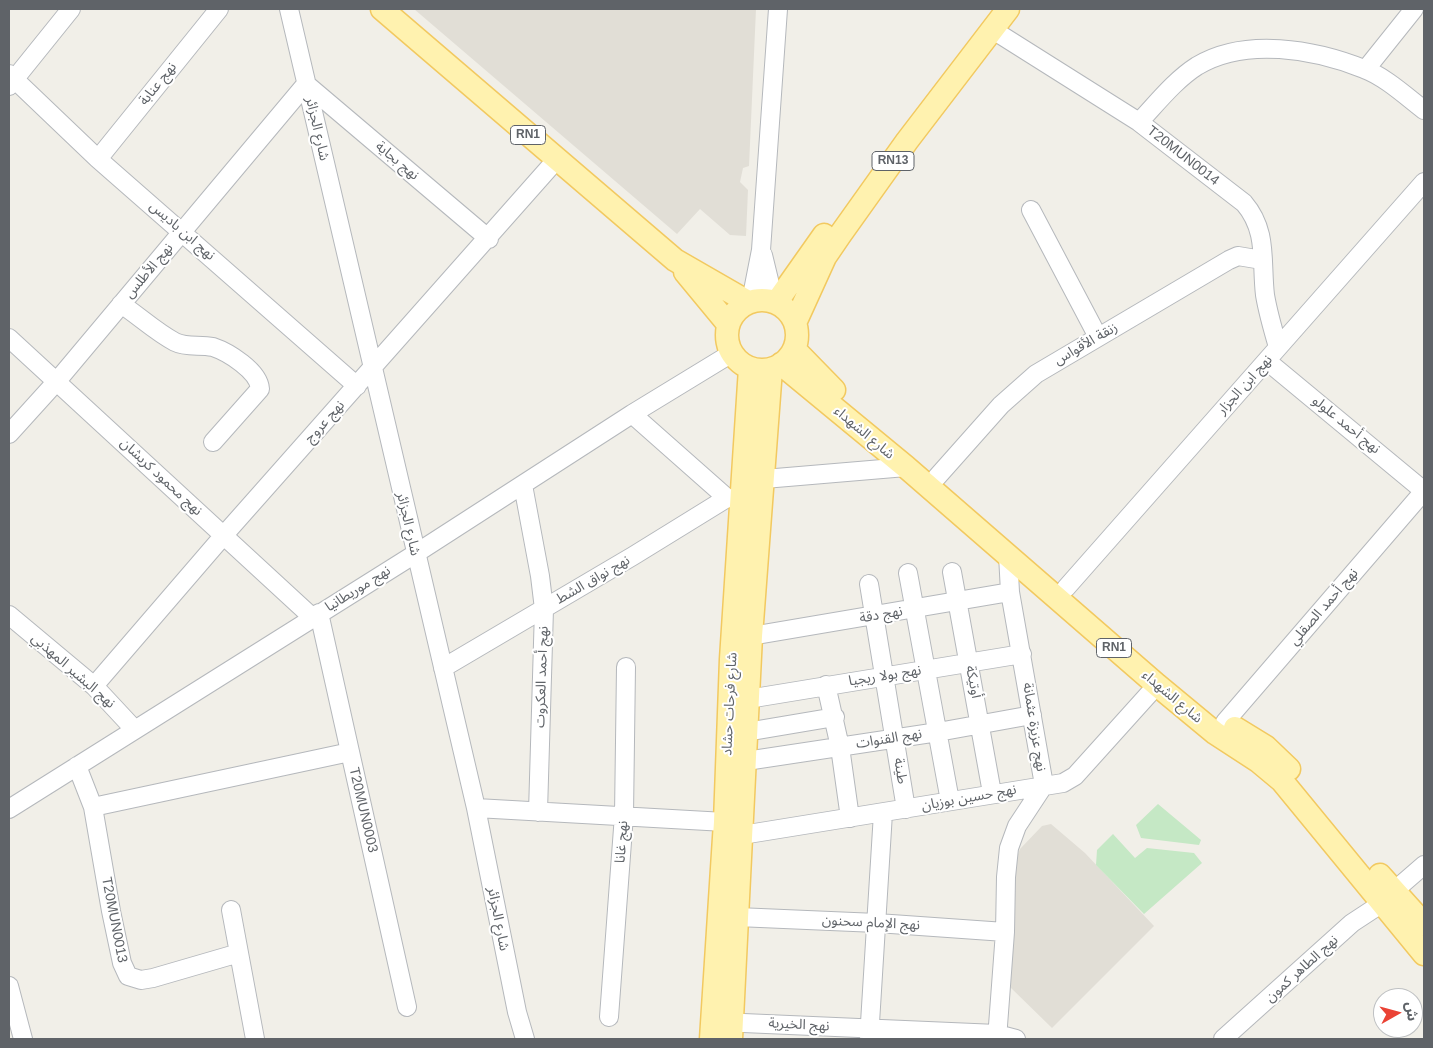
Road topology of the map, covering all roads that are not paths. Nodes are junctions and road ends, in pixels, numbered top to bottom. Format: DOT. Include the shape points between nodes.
graph roads {
  1 [pos="72,9"];
  2 [pos="219,9"];
  3 [pos="289,9"];
  4 [pos="382,9"];
  5 [pos="778,9"];
  6 [pos="1008,9"];
  7 [pos="1414,9"];
  8 [pos="992,20"];
  9 [pos="1366,69"];
  10 [pos="11,80"];
  11 [pos="306,84"];
  12 [pos="1424,110"];
  13 [pos="1139,122"];
  14 [pos="98,159"];
  15 [pos="557,159"];
  16 [pos="1424,182"];
  17 [pos="1030,210"];
  18 [pos="182,231"];
  19 [pos="488,239"];
  20 [pos="675,260"];
  21 [pos="1262,260"];
  22 [pos="762,302"];
  23 [pos="121,304"];
  24 [pos="795,323"];
  25 [pos="728,324"];
  26 [pos="9,338"];
  27 [pos="1098,338"];
  28 [pos="1278,347"];
  29 [pos="732,353"];
  30 [pos="1267,361"];
  31 [pos="774,362"];
  32 [pos="372,368"];
  33 [pos="57,381"];
  34 [pos="357,386"];
  35 [pos="632,414"];
  36 [pos="9,434"];
  37 [pos="213,442"];
  38 [pos="906,467"];
  39 [pos="937,477"];
  40 [pos="764,479"];
  41 [pos="523,485"];
  42 [pos="1424,491"];
  43 [pos="735,498"];
  44 [pos="224,535"];
  45 [pos="415,554"];
  46 [pos="1008,556"];
  47 [pos="908,572"];
  48 [pos="952,572"];
  49 [pos="869,584"];
  50 [pos="1066,588"];
  51 [pos="1010,592"];
  52 [pos="956,602"];
  53 [pos="544,609"];
  54 [pos="915,609"];
  55 [pos="9,615"];
  56 [pos="315,615"];
  57 [pos="874,615"];
  58 [pos="751,636"];
  59 [pos="1022,654"];
  60 [pos="969,662"];
  61 [pos="626,667"];
  62 [pos="444,668"];
  63 [pos="926,669"];
  64 [pos="884,677"];
  65 [pos="826,685"];
  66 [pos="1157,685"];
  67 [pos="94,686"];
  68 [pos="748,699"];
  69 [pos="1032,715"];
  70 [pos="835,717"];
  71 [pos="1224,722"];
  72 [pos="981,725"];
  73 [pos="135,730"];
  74 [pos="746,732"];
  75 [pos="938,732"];
  76 [pos="894,739"];
  77 [pos="840,747"];
  78 [pos="350,752"];
  79 [pos="746,761"];
  80 [pos="77,766"];
  81 [pos="1044,785"];
  82 [pos="992,793"];
  83 [pos="950,801"];
  84 [pos="94,807"];
  85 [pos="476,808"];
  86 [pos="9,809"];
  87 [pos="906,809"];
  88 [pos="538,812"];
  89 [pos="883,812"];
  90 [pos="624,815"];
  91 [pos="850,818"];
  92 [pos="733,829"];
  93 [pos="1424,865"];
  94 [pos="1389,897"];
  95 [pos="231,910"];
  96 [pos="737,917"];
  97 [pos="877,923"];
  98 [pos="1424,924"];
  99 [pos="1005,932"];
  100 [pos="239,953"];
  101 [pos="1424,954"];
  102 [pos="9,986"];
  103 [pos="407,1007"];
  104 [pos="608,1017"];
  105 [pos="721,1031"];
  106 [pos="869,1034"];
  107 [pos="997,1037"];
  108 [pos="23,1039"];
  109 [pos="255,1039"];
  110 [pos="525,1039"];
  111 [pos="1016,1039"];
  112 [pos="1224,1039"];
  1 -- 10 [label="street"];
  2 -- 14 [label="street, نهج عنابة"];
  3 -- 11 [label="street, شارع الجزائر"];
  4 -- 15 [label="main road, RN1"];
  5 -- 22 [label="street" via="761,250 768,275"];
  6 -- 8 [label="main road, RN13"];
  7 -- 9 [label="street"];
  8 -- 13 [label="street, T20MUN0014"];
  8 -- 22 [label="main road, RN13"];
  8 -- 24 [label="main road, RN13" via="835,243 816,275"];
  9 -- 12 [label="street"];
  9 -- 13 [label="street" via="1286,50 1225,54 1196,67"];
  10 -- 14 [label="street, نهج ابن باديس"];
  11 -- 18 [label="street, نهج الأطلس"];
  11 -- 19 [label="street, نهج بجاية"];
  11 -- 32 [label="street, شارع الجزائر"];
  13 -- 21 [label="street, T20MUN0014" via="1244,203 1259,225"];
  14 -- 18 [label="street, نهج ابن باديس"];
  15 -- 19 [label="street, نهج عروج"];
  15 -- 20 [label="main road, RN1"];
  16 -- 28 [label="street, نهج ابن الجزار"];
  17 -- 27 [label="street"];
  18 -- 23 [label="street, نهج الأطلس"];
  18 -- 34 [label="street, نهج ابن باديس"];
  19 -- 32 [label="street, نهج عروج"];
  20 -- 22 [label="main road, RN1"];
  20 -- 25 [label="main road, RN1"];
  21 -- 27 [label="street, زنقة الأقواس" via="1238,256 1229,260"];
  21 -- 28 [label="street, T20MUN0014" via="1268,314"];
  22 -- 24 [label="main road, RN1" via="784,308"];
  22 -- 25 [label="main road" via="739,308"];
  23 -- 33 [label="street, نهج الأطلس"];
  23 -- 37 [label="street" via="173,342 225,352 257,378 260,389"];
  24 -- 31 [label="main road" via="797,336"];
  25 -- 29 [label="main road" via="727,339"];
  26 -- 33 [label="street, نهج محمود كريشان"];
  27 -- 39 [label="street, زنقة الأقواس" via="1026,382 1001,405"];
  28 -- 30 [label="street, نهج ابن الجزار"];
  29 -- 31 [label="main road, RN1" via="743,364"];
  29 -- 35 [label="street, نهج موريطانيا"];
  30 -- 42 [label="street, نهج أحمد علولو"];
  30 -- 50 [label="street, نهج ابن الجزار"];
  31 -- 38 [label="main road, شارع الشهداء / RN1"];
  31 -- 39 [label="main road, شارع الشهداء / RN1" via="830,387"];
  31 -- 40 [label="main road, شارع فرحات حشاد"];
  31 -- 43 [label="main road, شارع فرحات حشاد"];
  32 -- 34 [label="street, نهج عروج"];
  32 -- 45 [label="street, شارع الجزائر"];
  33 -- 36 [label="street, نهج الأطلس"];
  33 -- 44 [label="street, نهج محمود كريشان"];
  34 -- 44 [label="street, نهج عروج"];
  35 -- 41 [label="street, نهج موريطانيا"];
  35 -- 43 [label="street"];
  38 -- 40 [label="street"];
  38 -- 46 [label="main road, شارع الشهداء / RN1"];
  39 -- 50 [label="main road, شارع الشهداء / RN1"];
  40 -- 58 [label="main road, شارع فرحات حشاد"];
  41 -- 45 [label="street, نهج موريطانيا"];
  41 -- 53 [label="street, نهج أحمد العكروت"];
  42 -- 71 [label="street, نهج أحمد الصقلي"];
  43 -- 53 [label="street, نهج نواق الشط"];
  43 -- 92 [label="main road, شارع فرحات حشاد" via="731,659"];
  44 -- 56 [label="street, نهج محمود كريشان"];
  44 -- 67 [label="street, نهج عروج"];
  45 -- 56 [label="street, نهج موريطانيا"];
  45 -- 62 [label="street, شارع الجزائر"];
  46 -- 51 [label="street, نهج عزيزة عثمانة"];
  46 -- 66 [label="main road, شارع الشهداء / RN1"];
  47 -- 54 [label="street"];
  48 -- 52 [label="street, أوتيكة"];
  49 -- 57 [label="street, طينة"];
  50 -- 71 [label="main road, شارع الشهداء / RN1"];
  51 -- 52 [label="street, نهج دقة"];
  51 -- 59 [label="street, نهج عزيزة عثمانة"];
  52 -- 54 [label="street, نهج دقة"];
  52 -- 60 [label="street, أوتيكة"];
  53 -- 62 [label="street, نهج نواق الشط"];
  53 -- 88 [label="street, نهج أحمد العكروت"];
  54 -- 57 [label="street, نهج دقة"];
  54 -- 63 [label="street"];
  55 -- 67 [label="street, نهج البشير المهذبي"];
  56 -- 73 [label="street, نهج موريطانيا"];
  56 -- 78 [label="street, T20MUN0003"];
  57 -- 58 [label="street, نهج دقة"];
  57 -- 64 [label="street, طينة"];
  58 -- 68 [label="main road, شارع فرحات حشاد"];
  59 -- 60 [label="street, نهج بولا ريجيا"];
  59 -- 69 [label="street, نهج عزيزة عثمانة"];
  60 -- 63 [label="street, نهج بولا ريجيا"];
  60 -- 72 [label="street, أوتيكة"];
  61 -- 90 [label="street, نهج غانا"];
  62 -- 85 [label="street, شارع الجزائر"];
  63 -- 64 [label="street, نهج بولا ريجيا"];
  63 -- 75 [label="street"];
  64 -- 65 [label="street, نهج بولا ريجيا"];
  64 -- 76 [label="street, طينة"];
  65 -- 68 [label="street, نهج بولا ريجيا"];
  65 -- 70 [label="street"];
  66 -- 81 [label="street, نهج حسين بوزيان" via="1075,776 1062,783"];
  66 -- 94 [label="main road, شارع الشهداء / RN1" via="1215,733 1282,781"];
  67 -- 73 [label="street, نهج البشير المهذبي"];
  68 -- 74 [label="main road, شارع فرحات حشاد"];
  69 -- 72 [label="street, نهج القنوات"];
  69 -- 81 [label="street, نهج عزيزة عثمانة"];
  70 -- 74 [label="street"];
  70 -- 77 [label="street"];
  71 -- 94 [label="main road, شارع الشهداء / RN1" via="1266,747 1288,769"];
  72 -- 75 [label="street, نهج القنوات"];
  72 -- 82 [label="street, أوتيكة"];
  73 -- 80 [label="street, نهج موريطانيا"];
  74 -- 79 [label="main road, شارع فرحات حشاد"];
  75 -- 76 [label="street, نهج القنوات"];
  75 -- 83 [label="street"];
  76 -- 77 [label="street, نهج القنوات"];
  76 -- 87 [label="street, طينة"];
  77 -- 79 [label="street, نهج القنوات"];
  77 -- 91 [label="street"];
  78 -- 84 [label="street"];
  78 -- 103 [label="street, T20MUN0003"];
  79 -- 92 [label="main road, شارع فرحات حشاد"];
  80 -- 84 [label="street"];
  80 -- 86 [label="street, نهج موريطانيا"];
  81 -- 82 [label="street, نهج حسين بوزيان"];
  81 -- 99 [label="street, نهج عزيزة عثمانة" via="1018,826 1009,848"];
  82 -- 83 [label="street, نهج حسين بوزيان"];
  83 -- 87 [label="street, نهج حسين بوزيان"];
  84 -- 100 [label="street, T20MUN0013" via="111,911 122,963 128,976 141,980 152,978"];
  85 -- 88 [label="street, نهج حسين بوزيان"];
  85 -- 110 [label="street, شارع الجزائر"];
  87 -- 89 [label="street, نهج حسين بوزيان"];
  88 -- 90 [label="street, نهج حسين بوزيان"];
  89 -- 91 [label="street, نهج حسين بوزيان"];
  89 -- 97 [label="street"];
  90 -- 92 [label="street, نهج حسين بوزيان"];
  90 -- 104 [label="street, نهج غانا"];
  91 -- 92 [label="street, نهج حسين بوزيان"];
  92 -- 96 [label="main road, شارع فرحات حشاد"];
  92 -- 105 [label="main road, شارع فرحات حشاد"];
  93 -- 94 [label="street, نهج الطاهر كمون"];
  94 -- 98 [label="main road, شارع الشهداء / RN1"];
  94 -- 101 [label="main road, شارع الشهداء / RN1"];
  94 -- 112 [label="street, نهج الطاهر كمون" via="1352,923"];
  95 -- 100 [label="street"];
  96 -- 97 [label="street, نهج الإمام سحنون"];
  96 -- 105 [label="main road, شارع فرحات حشاد"];
  97 -- 99 [label="street, نهج الإمام سحنون"];
  97 -- 106 [label="street"];
  99 -- 107 [label="street, نهج عزيزة عثمانة"];
  100 -- 109 [label="street"];
  102 -- 108 [label="street"];
  105 -- 106 [label="street, نهج الخيرية"];
  106 -- 107 [label="street, نهج الخيرية"];
  107 -- 111 [label="street, نهج الخيرية"];
}
